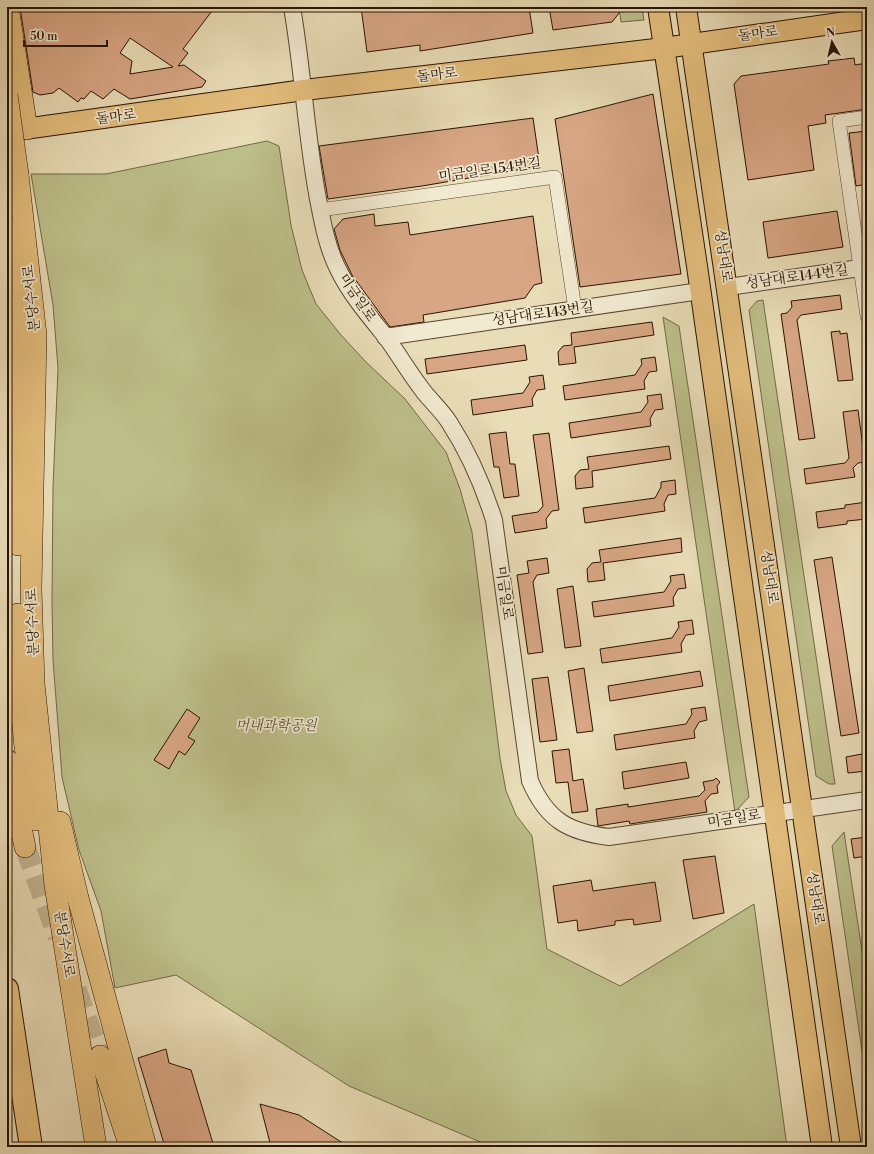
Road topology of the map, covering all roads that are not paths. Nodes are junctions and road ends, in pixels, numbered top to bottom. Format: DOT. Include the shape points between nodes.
graph roads {
  1 [pos="8,7"];
  2 [pos="292,7"];
  3 [pos="658,7"];
  4 [pos="686,7"];
  5 [pos="867,18"];
  6 [pos="692,44"];
  7 [pos="664,48"];
  8 [pos="304,90"];
  9 [pos="7,94"];
  10 [pos="867,117"];
  11 [pos="17,130"];
  12 [pos="7,196"];
  13 [pos="320,210"];
  14 [pos="864,268"];
  15 [pos="728,287"];
  16 [pos="700,291"];
  17 [pos="576,309"];
  18 [pos="867,316"];
  19 [pos="385,337"];
  20 [pos="21,396"];
  21 [pos="7,483"];
  22 [pos="42,745"];
  23 [pos="7,760"];
  24 [pos="867,800"];
  25 [pos="802,808"];
  26 [pos="774,812"];
  27 [pos="26,847"];
  28 [pos="7,989"];
  29 [pos="100,1056"];
  30 [pos="31,1147"];
  31 [pos="82,1147"];
  32 [pos="96,1147"];
  33 [pos="130,1147"];
  34 [pos="146,1147"];
  35 [pos="822,1147"];
  36 [pos="851,1147"];
  1 -- 11 [label="highway"];
  2 -- 8 [label="street, 미금일로"];
  3 -- 7 [label="main road, 성남대로"];
  4 -- 6 [label="main road, 성남대로"];
  5 -- 6 [label="main road, 돌마로"];
  6 -- 7 [label="main road, 돌마로"];
  6 -- 15 [label="main road, 성남대로"];
  7 -- 8 [label="main road, 돌마로"];
  7 -- 16 [label="main road, 성남대로"];
  8 -- 11 [label="main road, 돌마로"];
  8 -- 13 [label="street, 미금일로" via="311,160"];
  9 -- 22 [label="highway, 분당수서로, bridge" via="36,335 31,590 34,684"];
  10 -- 14 [label="street" via="839,121"];
  12 -- 20 [label="highway, 분당수서로" via="20,334"];
  13 -- 17 [label="street, 미금일로154번길" via="555,178"];
  13 -- 19 [label="street, 미금일로" via="330,252 339,271 369,318"];
  14 -- 15 [label="street, 성남대로144번길"];
  14 -- 18 [label="street"];
  15 -- 25 [label="main road, 성남대로"];
  16 -- 17 [label="street, 성남대로143번길"];
  16 -- 26 [label="main road, 성남대로"];
  17 -- 19 [label="street, 성남대로143번길"];
  19 -- 26 [label="street, 미금일로" via="448,420 472,460 487,496 494,520 530,781 537,798 548,812 576,831 609,837"];
  20 -- 21 [label="highway" via="9,444"];
  20 -- 31 [label="highway, 분당수서로" via="17,592 19,687 25,747"];
  22 -- 32 [label="highway, 분당수서로" via="55,885"];
  22 -- 34 [label="highway" via="78,898"];
  23 -- 27 [label="highway"];
  24 -- 25 [label="street, 미금일로"];
  25 -- 26 [label="street, 미금일로"];
  25 -- 36 [label="main road, 성남대로"];
  26 -- 35 [label="main road, 성남대로"];
  28 -- 30 [label="highway"];
  29 -- 33 [label="highway"];
}
